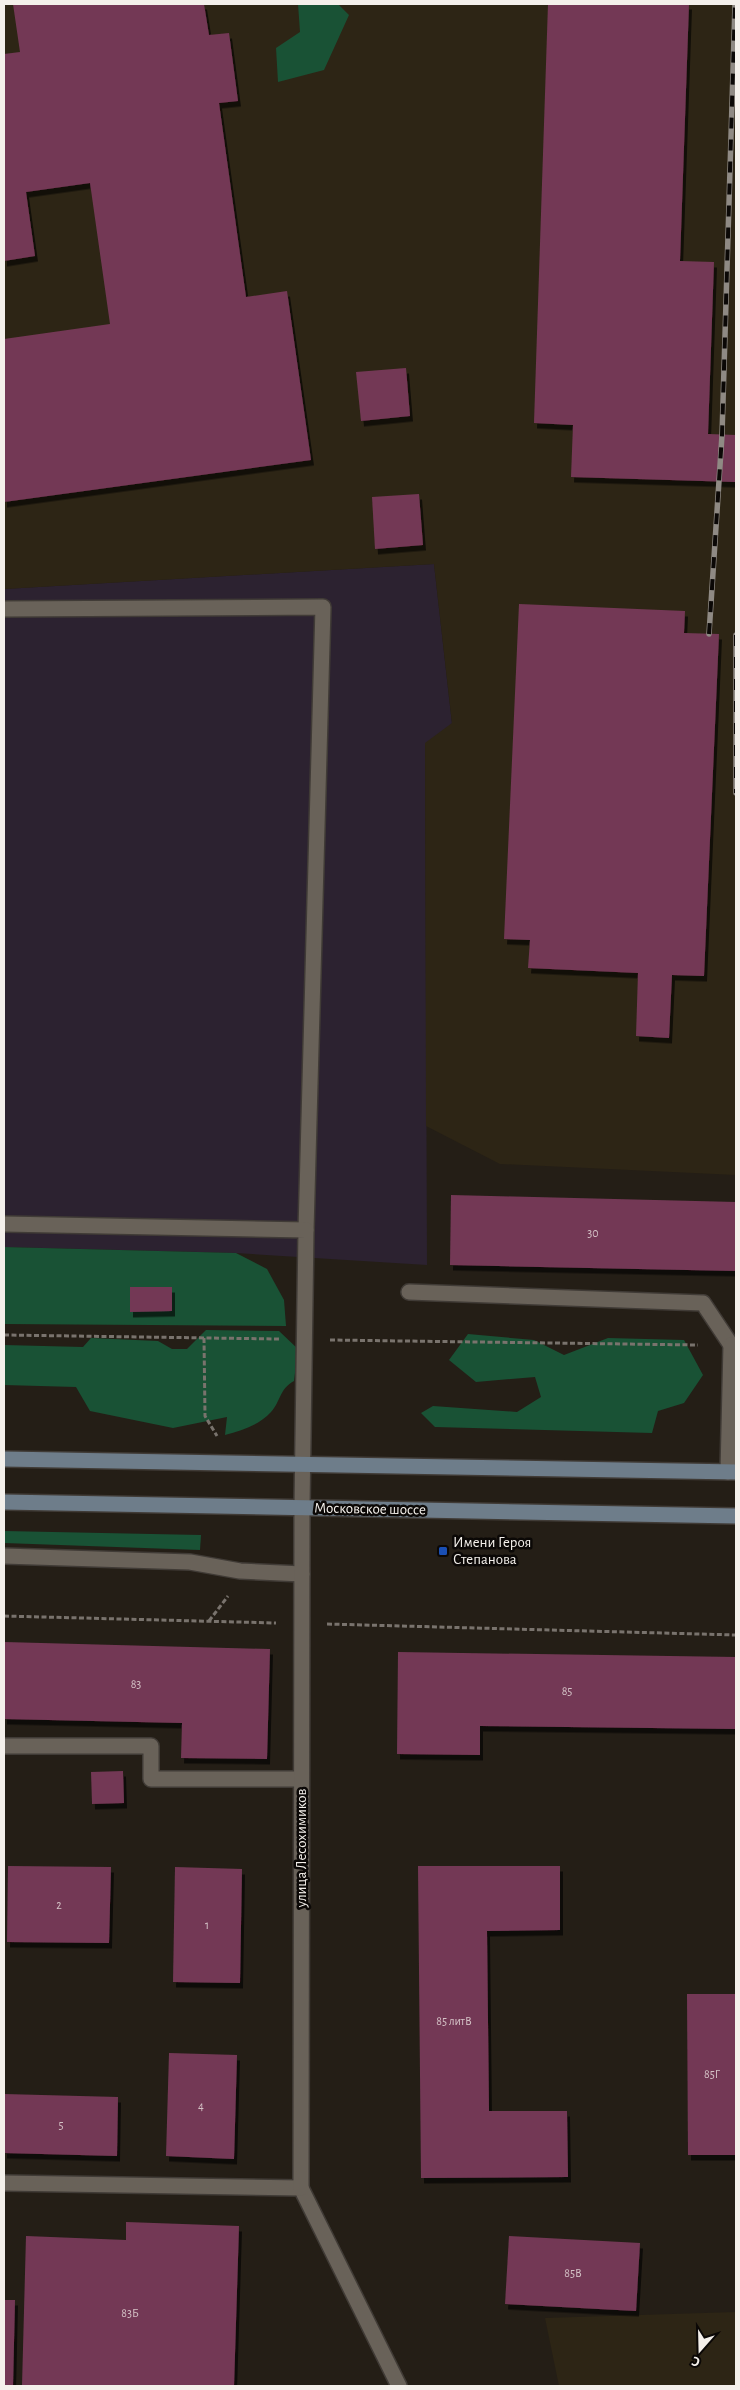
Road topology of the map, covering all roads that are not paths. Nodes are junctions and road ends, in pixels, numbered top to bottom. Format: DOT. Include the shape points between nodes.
graph roads {
  1 [pos="4,609"];
  2 [pos="4,1224"];
  3 [pos="306,1230"];
  4 [pos="409,1292"];
  5 [pos="734,1345"];
  6 [pos="4,1459"];
  7 [pos="302,1464"];
  8 [pos="732,1472"];
  9 [pos="4,1502"];
  10 [pos="302,1507"];
  11 [pos="736,1516"];
  12 [pos="4,1556"];
  13 [pos="302,1574"];
  14 [pos="4,1746"];
  15 [pos="301,1779"];
  16 [pos="4,2183"];
  17 [pos="301,2188"];
  18 [pos="399,2386"];
  1 -- 3 [label="street, улица Лесохимиков" via="323,607"];
  2 -- 3 [label="street"];
  3 -- 7 [label="street, улица Лесохимиков"];
  4 -- 5 [label="street" via="703,1303"];
  5 -- 8 [label="street"];
  6 -- 7 [label="main road"];
  7 -- 8 [label="main road"];
  7 -- 10 [label="street, улица Лесохимиков"];
  9 -- 10 [label="main road, Московское шоссе"];
  10 -- 11 [label="main road, Московское шоссе"];
  10 -- 13 [label="street, улица Лесохимиков"];
  12 -- 13 [label="street" via="190,1562 240,1571"];
  13 -- 15 [label="street, улица Лесохимиков"];
  14 -- 15 [label="street" via="151,1746 151,1779"];
  15 -- 17 [label="street, улица Лесохимиков"];
  16 -- 17 [label="street"];
  17 -- 18 [label="street"];
}
